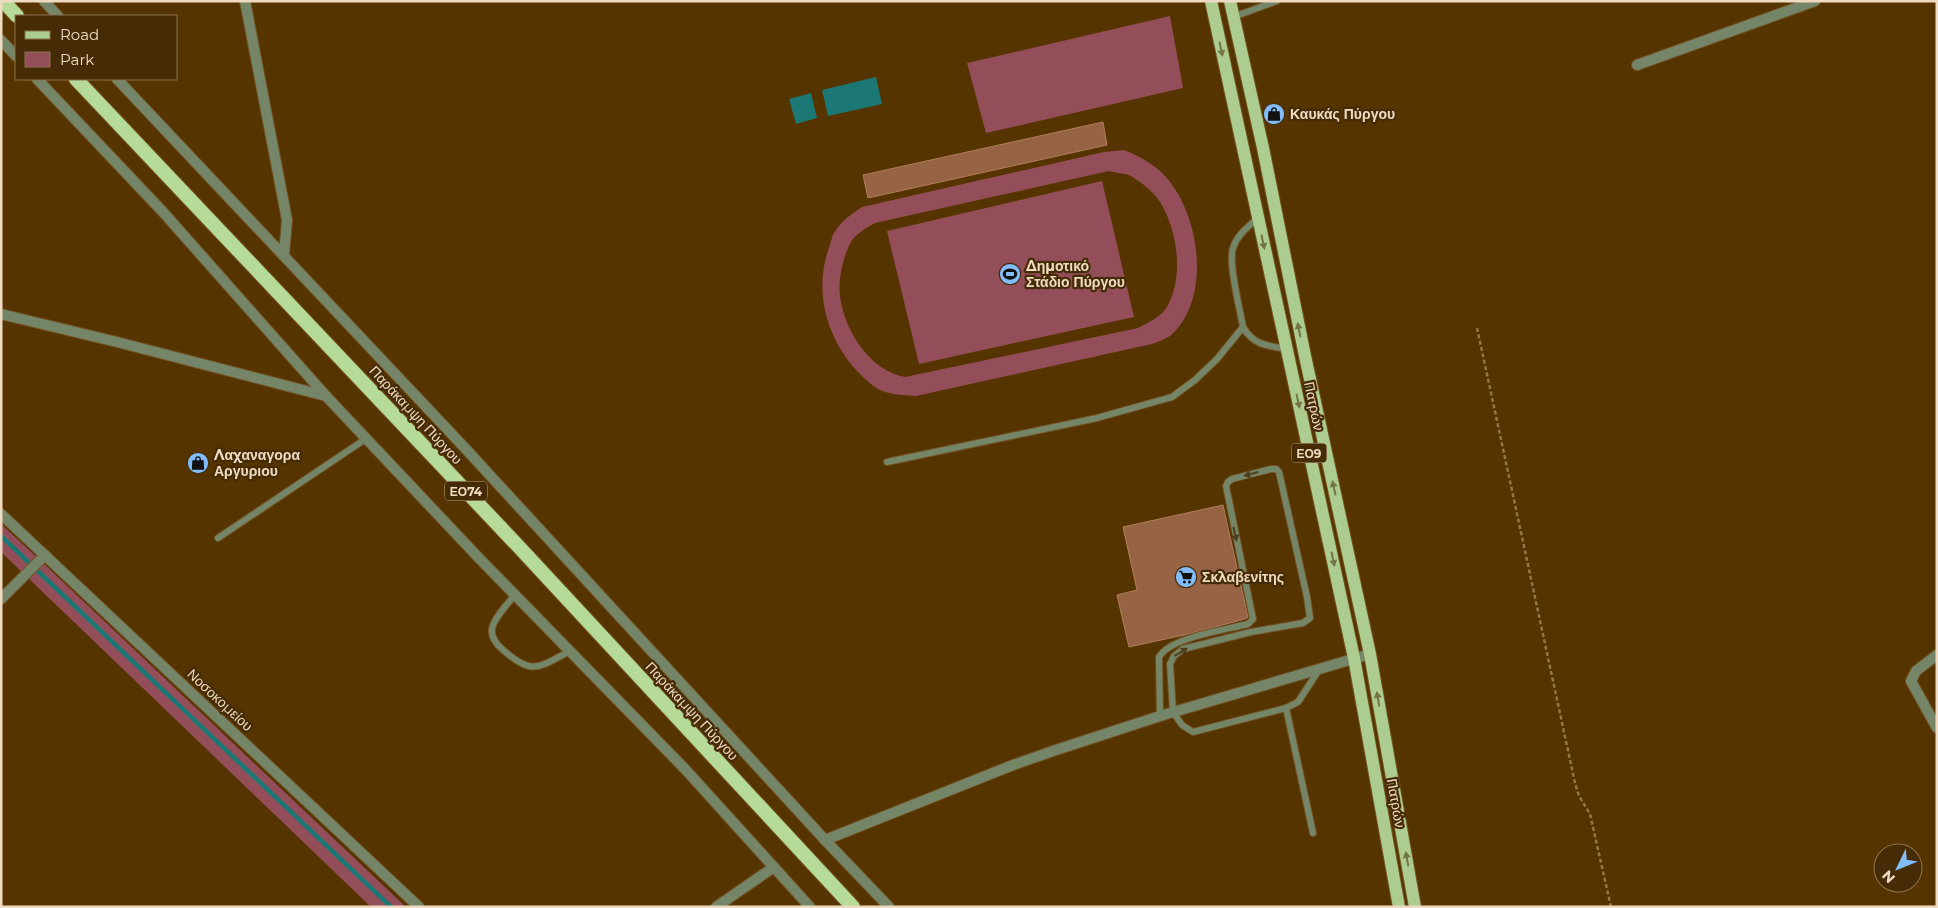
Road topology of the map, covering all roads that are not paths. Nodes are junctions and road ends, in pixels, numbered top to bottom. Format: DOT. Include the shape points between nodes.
graph roads {
  1 [pos="3,1"];
  2 [pos="44,1"];
  3 [pos="245,1"];
  4 [pos="1210,1"];
  5 [pos="1230,1"];
  6 [pos="1277,1"];
  7 [pos="1815,1"];
  8 [pos="16,15"];
  9 [pos="57,15"];
  10 [pos="1233,17"];
  11 [pos="1,40"];
  12 [pos="15,55"];
  13 [pos="1637,65"];
  14 [pos="38,80"];
  15 [pos="77,80"];
  16 [pos="118,80"];
  17 [pos="1258,218"];
  18 [pos="284,255"];
  19 [pos="1,314"];
  20 [pos="1243,327"];
  21 [pos="1287,349"];
  22 [pos="326,396"];
  23 [pos="1322,433"];
  24 [pos="367,438"];
  25 [pos="1306,438"];
  26 [pos="887,462"];
  27 [pos="1,514"];
  28 [pos="218,538"];
  29 [pos="42,558"];
  30 [pos="515,595"];
  31 [pos="1,598"];
  32 [pos="570,651"];
  33 [pos="1370,654"];
  34 [pos="1937,655"];
  35 [pos="1354,658"];
  36 [pos="1321,668"];
  37 [pos="1286,708"];
  38 [pos="1173,712"];
  39 [pos="1160,716"];
  40 [pos="1937,728"];
  41 [pos="1313,834"];
  42 [pos="825,840"];
  43 [pos="774,867"];
  44 [pos="419,907"];
  45 [pos="716,907"];
  46 [pos="810,907"];
  47 [pos="853,907"];
  48 [pos="888,907"];
  49 [pos="1399,907"];
  50 [pos="1415,907"];
  1 -- 8 [label="highway"];
  2 -- 9 [label="street"];
  3 -- 18 [label="street" via="287,220"];
  4 -- 17 [label="main road, Πατρών / ΕΟ9, one-way"];
  5 -- 10 [label="main road, Πατρών / ΕΟ9"];
  6 -- 10 [label="lane"];
  7 -- 13 [label="street"];
  23 -- 10 [label="main road, Πατρών / ΕΟ9, one-way"];
  11 -- 12 [label="street"];
  14 -- 22 [label="street" via="163,212"];
  15 -- 47 [label="highway, Παράκαμψη Πύργου / ΕΟ74" via="519,547"];
  16 -- 18 [label="street"];
  17 -- 20 [label="lane" via="1235,243 1231,258"];
  17 -- 21 [label="main road, Πατρών / ΕΟ9, one-way"];
  18 -- 42 [label="street"];
  19 -- 22 [label="street"];
  20 -- 21 [label="lane" via="1258,343"];
  20 -- 26 [label="lane" via="1217,359 1172,397 1097,418"];
  21 -- 25 [label="main road, Πατρών / ΕΟ9, one-way"];
  22 -- 24 [label="street"];
  23 -- 25 [label="main road"];
  33 -- 23 [label="main road, Πατρών / ΕΟ9, one-way"];
  24 -- 28 [label="lane"];
  24 -- 30 [label="street"];
  25 -- 35 [label="main road, Πατρών / ΕΟ9, one-way"];
  27 -- 29 [label="street, Νοσοκομείου"];
  29 -- 31 [label="street"];
  29 -- 44 [label="street, Νοσοκομείου"];
  30 -- 32 [label="street"];
  30 -- 32 [label="lane" via="492,628 499,646 516,662 532,668"];
  32 -- 43 [label="street" via="685,769"];
  33 -- 35 [label="street"];
  50 -- 33 [label="main road, Πατρών / ΕΟ9, one-way"];
  34 -- 40 [label="street" via="1916,671 1911,682"];
  35 -- 36 [label="street"];
  35 -- 49 [label="main road, Πατρών / ΕΟ9"];
  36 -- 37 [label="lane" via="1298,702"];
  36 -- 38 [label="street"];
  37 -- 38 [label="lane" via="1193,732 1182,725"];
  37 -- 41 [label="lane"];
  38 -- 39 [label="street"];
  38 -- 39 [label="lane, one-way" via="1170,664 1183,649 1303,623 1310,618 1276,469 1232,478 1226,486 1253,621 1182,641 1162,652 1159,657"];
  39 -- 42 [label="street" via="1013,765"];
  42 -- 48 [label="street"];
  43 -- 45 [label="street"];
  43 -- 46 [label="street"];
}
